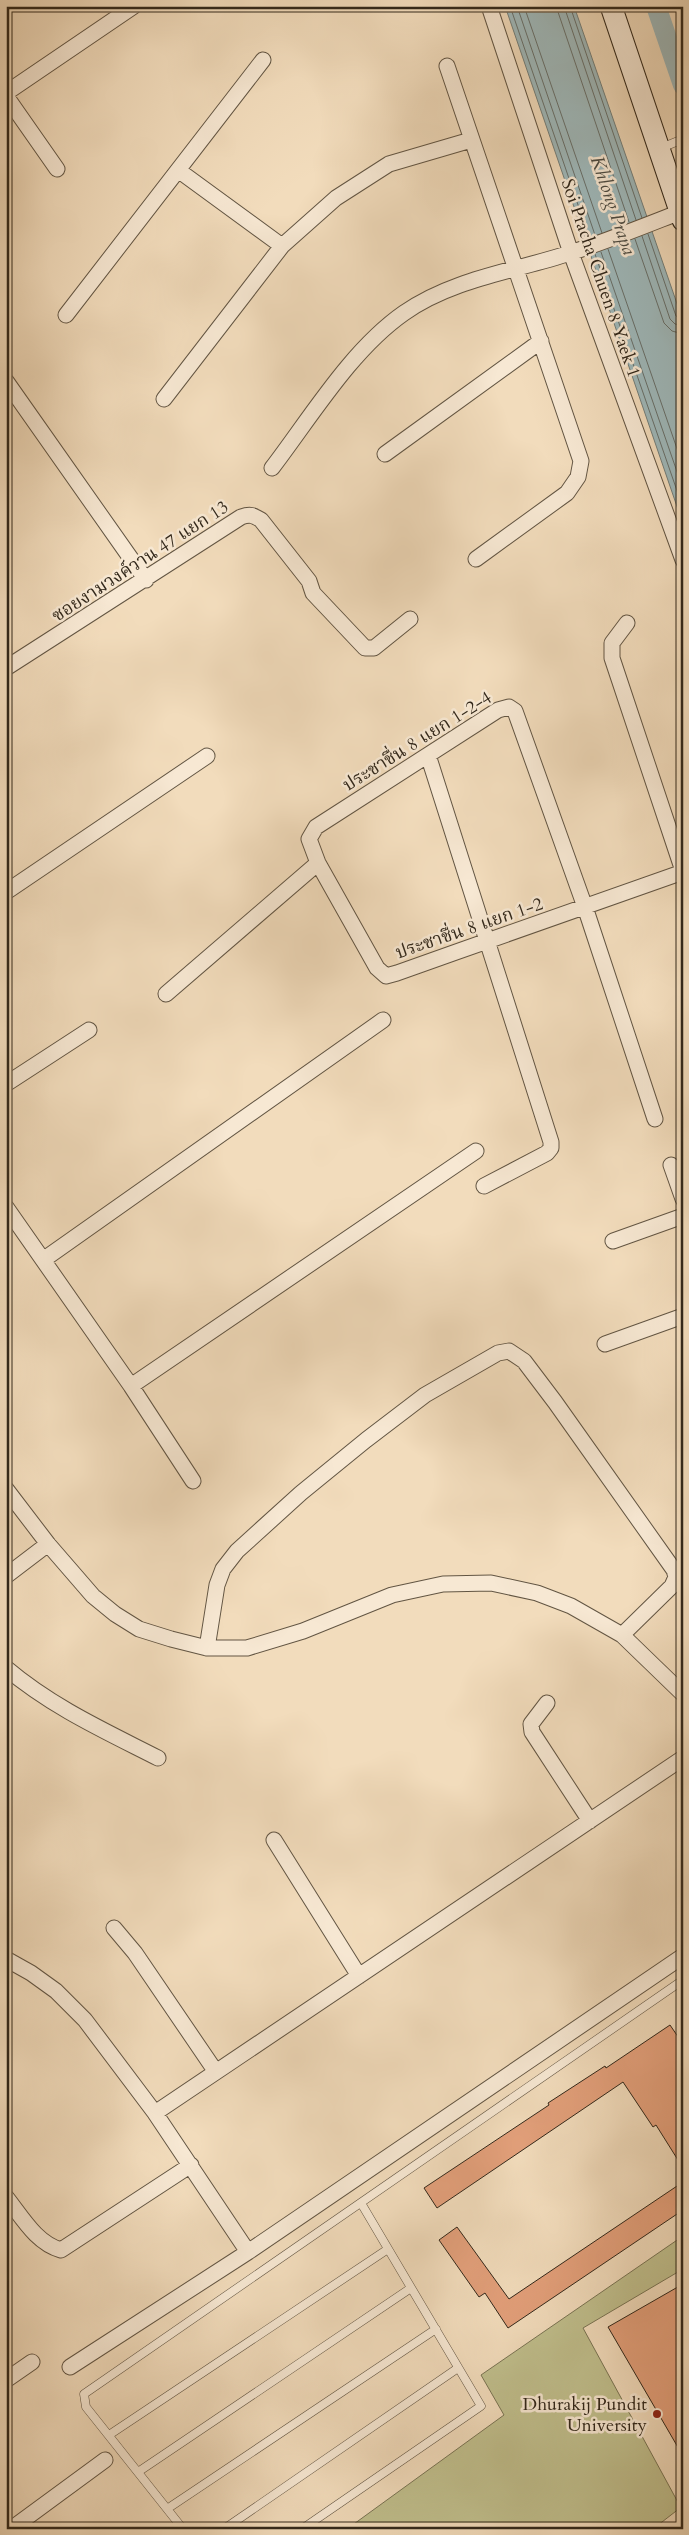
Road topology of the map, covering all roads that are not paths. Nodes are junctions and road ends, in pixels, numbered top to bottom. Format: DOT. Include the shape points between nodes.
graph roads {
  1 [pos="134,6"];
  2 [pos="490,6"];
  3 [pos="616,8"];
  4 [pos="263,60"];
  5 [pos="447,66"];
  6 [pos="6,92"];
  7 [pos="6,96"];
  8 [pos="683,139"];
  9 [pos="471,140"];
  10 [pos="659,149"];
  11 [pos="56,169"];
  12 [pos="178,170"];
  13 [pos="681,216"];
  14 [pos="282,246"];
  15 [pos="577,251"];
  16 [pos="518,268"];
  17 [pos="66,315"];
  18 [pos="541,341"];
  19 [pos="6,381"];
  20 [pos="164,399"];
  21 [pos="385,454"];
  22 [pos="272,468"];
  23 [pos="476,559"];
  24 [pos="683,560"];
  25 [pos="146,580"];
  26 [pos="410,619"];
  27 [pos="627,623"];
  28 [pos="7,665"];
  29 [pos="428,755"];
  30 [pos="207,756"];
  31 [pos="316,827"];
  32 [pos="318,863"];
  33 [pos="683,872"];
  34 [pos="6,892"];
  35 [pos="585,907"];
  36 [pos="486,941"];
  37 [pos="166,994"];
  38 [pos="383,1020"];
  39 [pos="89,1030"];
  40 [pos="6,1084"];
  41 [pos="655,1119"];
  42 [pos="476,1151"];
  43 [pos="671,1165"];
  44 [pos="484,1186"];
  45 [pos="683,1199"];
  46 [pos="6,1207"];
  47 [pos="683,1216"];
  48 [pos="613,1241"];
  49 [pos="43,1260"];
  50 [pos="683,1316"];
  51 [pos="605,1344"];
  52 [pos="131,1386"];
  53 [pos="193,1481"];
  54 [pos="6,1489"];
  55 [pos="48,1544"];
  56 [pos="6,1576"];
  57 [pos="622,1635"];
  58 [pos="207,1648"];
  59 [pos="6,1668"];
  60 [pos="683,1694"];
  61 [pos="547,1703"];
  62 [pos="158,1758"];
  63 [pos="683,1758"];
  64 [pos="590,1820"];
  65 [pos="274,1840"];
  66 [pos="114,1928"];
  67 [pos="683,1956"];
  68 [pos="6,1959"];
  69 [pos="359,1976"];
  70 [pos="683,1980"];
  71 [pos="216,2072"];
  72 [pos="155,2113"];
  73 [pos="191,2165"];
  74 [pos="6,2197"];
  75 [pos="361,2203"];
  76 [pos="388,2249"];
  77 [pos="248,2252"];
  78 [pos="411,2288"];
  79 [pos="436,2329"];
  80 [pos="32,2362"];
  81 [pos="70,2366"];
  82 [pos="458,2368"];
  83 [pos="6,2380"];
  84 [pos="109,2436"];
  85 [pos="105,2460"];
  86 [pos="138,2472"];
  87 [pos="168,2509"];
  88 [pos="11,2529"];
  89 [pos="183,2529"];
  90 [pos="224,2529"];
  91 [pos="302,2529"];
  1 -- 6 [label="street"];
  2 -- 15 [label="street, Soi Pracha Chuen 8 Yaek 1"];
  3 -- 10 [label="main road"];
  4 -- 12 [label="street"];
  5 -- 9 [label="street"];
  7 -- 11 [label="street"];
  8 -- 10 [label="lane"];
  9 -- 14 [label="street" via="389,164 336,198"];
  9 -- 16 [label="street"];
  10 -- 13 [label="main road"];
  12 -- 14 [label="street"];
  12 -- 17 [label="street"];
  13 -- 15 [label="street" via="654,222"];
  14 -- 20 [label="street"];
  15 -- 16 [label="street"];
  15 -- 24 [label="street, Soi Pracha Chuen 8 Yaek 1"];
  16 -- 18 [label="street"];
  16 -- 22 [label="street" via="434,295 403,313 346,370"];
  18 -- 21 [label="street"];
  18 -- 23 [label="street" via="582,461 578,477 567,493"];
  19 -- 25 [label="street"];
  25 -- 26 [label="street, ซอยงามวงค์วาน 47 แยก 13" via="241,517 253,515 309,581 313,593 365,648 374,648"];
  25 -- 28 [label="street, ซอยงามวงค์วาน 47 แยก 13"];
  27 -- 33 [label="street" via="612,643 612,658"];
  29 -- 31 [label="street, ประชาชื่น 8 แยก 1-2-4"];
  29 -- 35 [label="street, ประชาชื่น 8 แยก 1-2-4" via="498,710 509,707 515,711"];
  29 -- 36 [label="street"];
  30 -- 34 [label="street"];
  31 -- 32 [label="street, ประชาชื่น 8 แยก 1-2" via="308,840"];
  32 -- 36 [label="street, ประชาชื่น 8 แยก 1-2" via="377,968 386,976"];
  32 -- 37 [label="street"];
  33 -- 35 [label="street, ประชาชื่น 8 แยก 1-2"];
  35 -- 36 [label="street, ประชาชื่น 8 แยก 1-2"];
  35 -- 41 [label="street"];
  36 -- 44 [label="street" via="551,1148"];
  38 -- 49 [label="street"];
  39 -- 40 [label="street"];
  42 -- 52 [label="street"];
  43 -- 45 [label="street"];
  46 -- 49 [label="street"];
  47 -- 48 [label="street"];
  49 -- 52 [label="street"];
  50 -- 51 [label="street"];
  52 -- 53 [label="street"];
  54 -- 55 [label="street"];
  55 -- 56 [label="street"];
  55 -- 58 [label="street" via="93,1596 115,1614 139,1628"];
  57 -- 58 [label="street" via="571,1606 537,1593 491,1582 443,1584 392,1595 270,1644 247,1648"];
  57 -- 58 [label="street" via="672,1586 676,1577 674,1570 555,1402 524,1361 509,1351 498,1352 425,1395 301,1493 237,1552 223,1569 217,1585"];
  57 -- 60 [label="street"];
  59 -- 62 [label="street" via="81,1720"];
  61 -- 64 [label="street" via="531,1724 532,1732"];
  63 -- 64 [label="street"];
  64 -- 69 [label="street"];
  65 -- 69 [label="street"];
  66 -- 71 [label="street" via="135,1953"];
  67 -- 77 [label="street"];
  68 -- 72 [label="street" via="56,1991 85,2020"];
  69 -- 71 [label="street"];
  70 -- 75 [label="lane"];
  71 -- 72 [label="street"];
  72 -- 73 [label="street"];
  73 -- 74 [label="street" via="61,2250 39,2239"];
  73 -- 77 [label="street"];
  75 -- 76 [label="lane"];
  75 -- 84 [label="lane" via="84,2394 86,2407"];
  76 -- 78 [label="lane"];
  76 -- 84 [label="lane"];
  77 -- 81 [label="street"];
  78 -- 79 [label="lane"];
  78 -- 86 [label="lane"];
  79 -- 82 [label="lane"];
  79 -- 87 [label="lane"];
  80 -- 83 [label="street"];
  82 -- 90 [label="lane"];
  82 -- 91 [label="lane" via="481,2406"];
  84 -- 86 [label="lane"];
  85 -- 88 [label="street"];
  86 -- 87 [label="lane"];
  87 -- 89 [label="lane"];
}
